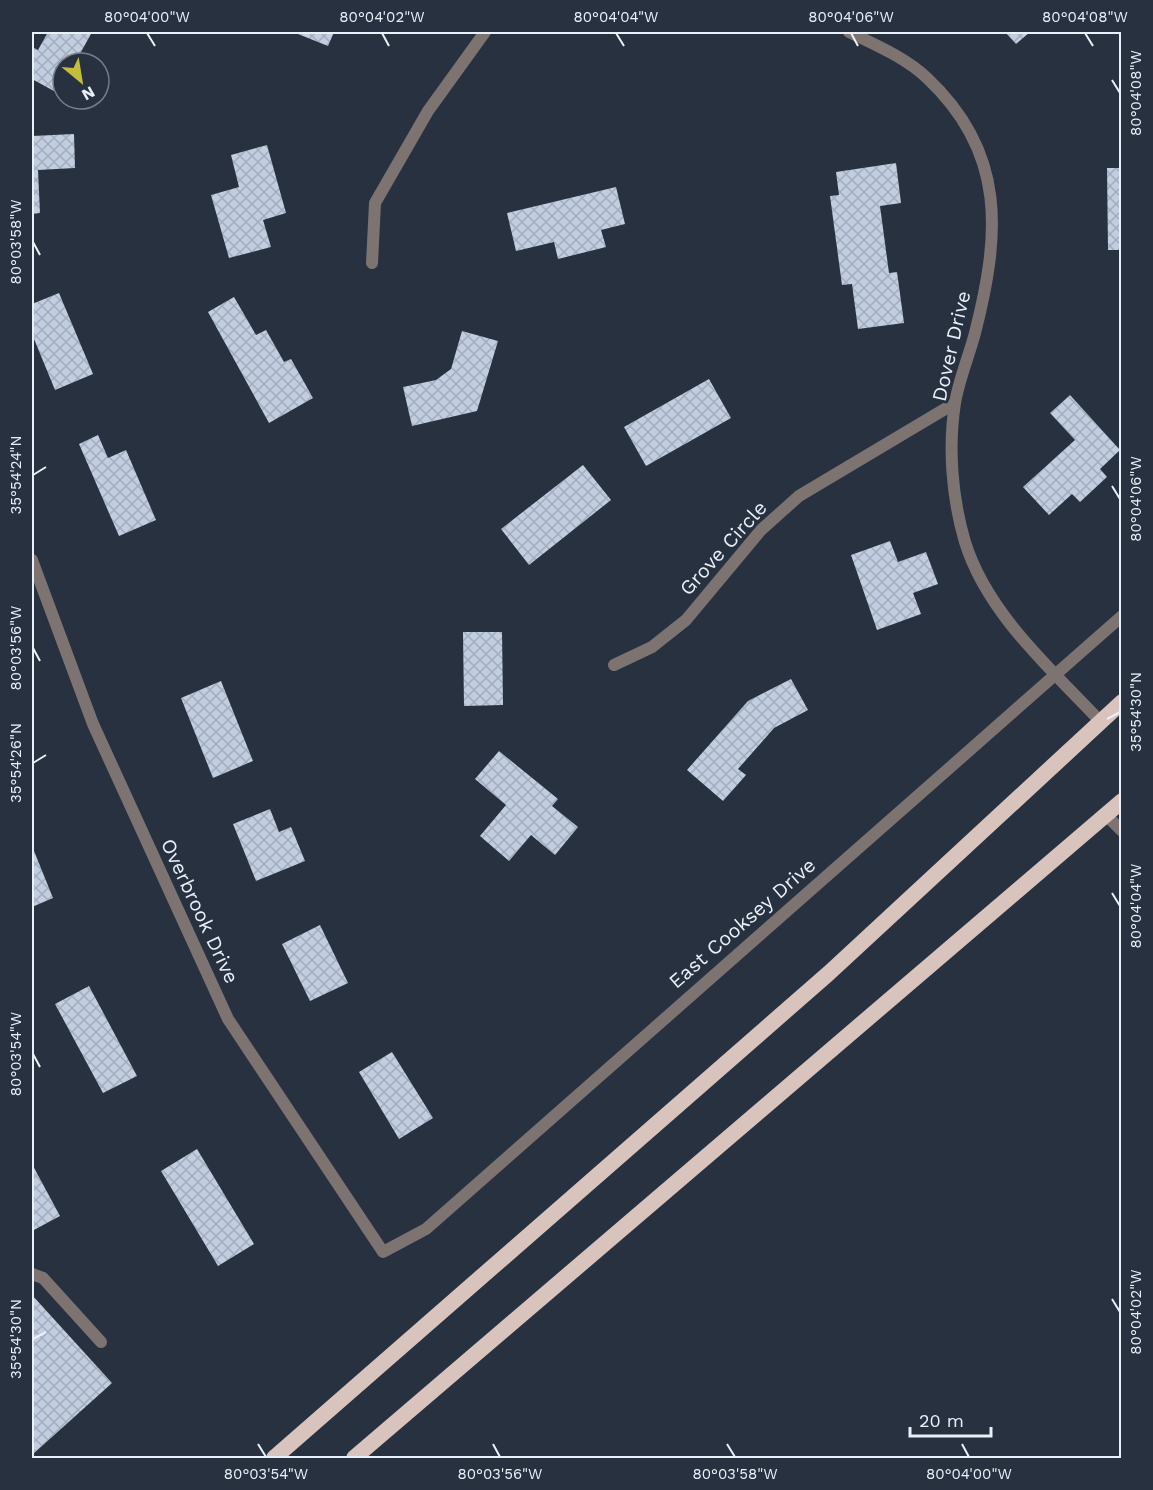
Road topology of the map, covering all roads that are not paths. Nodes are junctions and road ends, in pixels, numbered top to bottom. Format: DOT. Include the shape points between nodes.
graph roads {
  1 [pos="485,32"];
  2 [pos="849,32"];
  3 [pos="372,262"];
  4 [pos="955,402"];
  5 [pos="32,560"];
  6 [pos="1122,616"];
  7 [pos="614,665"];
  8 [pos="1055,673"];
  9 [pos="1122,702"];
  10 [pos="1100,721"];
  11 [pos="1122,801"];
  12 [pos="1106,815"];
  13 [pos="1122,831"];
  14 [pos="383,1252"];
  15 [pos="32,1274"];
  16 [pos="101,1342"];
  17 [pos="274,1458"];
  18 [pos="354,1458"];
  1 -- 3 [label="street" via="428,111 375,203"];
  2 -- 4 [label="street, Dover Drive" via="926,77 980,148 993,206 988,274"];
  4 -- 7 [label="street, Grove Circle" via="799,496 761,530 686,620 652,647"];
  4 -- 8 [label="street, Dover Drive" via="951,470 965,542 990,599"];
  5 -- 14 [label="street, Overbrook Drive" via="93,724 228,1019"];
  6 -- 8 [label="street, East Cooksey Drive"];
  8 -- 10 [label="street, Dover Drive"];
  8 -- 14 [label="street, East Cooksey Drive" via="426,1229"];
  9 -- 10 [label="highway"];
  10 -- 17 [label="highway" via="829,973"];
  11 -- 12 [label="highway"];
  12 -- 13 [label="street"];
  12 -- 18 [label="highway"];
  15 -- 16 [label="street" via="43,1278"];
}
